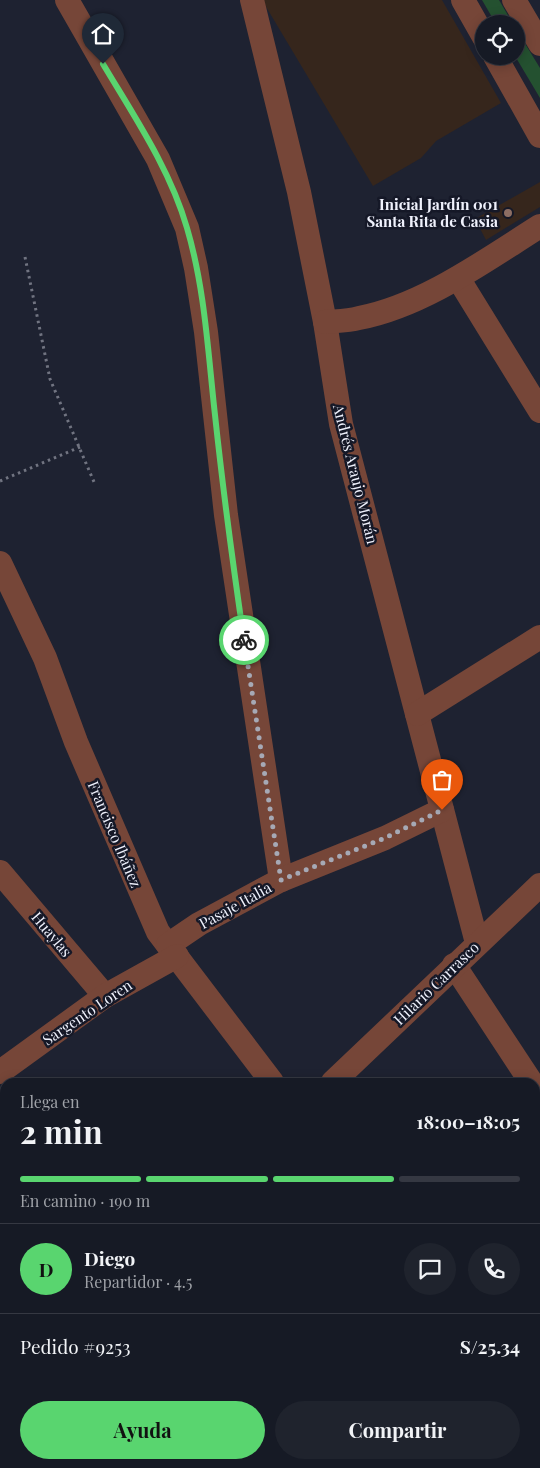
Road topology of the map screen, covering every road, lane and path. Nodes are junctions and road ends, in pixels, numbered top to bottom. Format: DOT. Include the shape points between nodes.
graph roads {
  1 [pos="67,0"];
  2 [pos="252,0"];
  3 [pos="463,0"];
  4 [pos="514,0"];
  5 [pos="475,21"];
  6 [pos="540,44"];
  7 [pos="500,65"];
  8 [pos="540,136"];
  9 [pos="540,226"];
  10 [pos="25,257"];
  11 [pos="458,278"];
  12 [pos="325,322"];
  13 [pos="540,411"];
  14 [pos="80,447"];
  15 [pos="0,481"];
  16 [pos="94,482"];
  17 [pos="0,563"];
  18 [pos="540,636"];
  19 [pos="417,714"];
  20 [pos="442,810"];
  21 [pos="0,872"];
  22 [pos="281,880"];
  23 [pos="540,885"];
  24 [pos="476,943"];
  25 [pos="173,950"];
  26 [pos="454,965"];
  27 [pos="105,996"];
  28 [pos="0,1072"];
  29 [pos="269,1078"];
  30 [pos="337,1078"];
  31 [pos="528,1078"];
  1 -- 22 [label="street" via="158,159 187,228 206,332 226,515"];
  2 -- 12 [label="street, Andrés Araujo Morán" via="299,192"];
  3 -- 5 [label="street"];
  4 -- 6 [label="street"];
  7 -- 8 [label="street"];
  9 -- 11 [label="street"];
  10 -- 14 [label="path" via="50,379"];
  11 -- 12 [label="street" via="394,307 360,318"];
  11 -- 13 [label="street"];
  12 -- 19 [label="street, Andrés Araujo Morán" via="341,424"];
  14 -- 15 [label="path"];
  14 -- 16 [label="path"];
  17 -- 25 [label="street, Francisco Ibáñez" via="45,658 76,742 158,932"];
  18 -- 19 [label="street"];
  19 -- 20 [label="street, Andrés Araujo Morán"];
  20 -- 22 [label="street, Pasaje Italia" via="385,838"];
  20 -- 24 [label="street, Andrés Araujo Morán"];
  21 -- 27 [label="street, Huaylas"];
  22 -- 25 [label="street, Pasaje Italia" via="199,924"];
  23 -- 24 [label="street, Hilario Carrasco"];
  24 -- 26 [label="street, Hilario Carrasco"];
  25 -- 27 [label="street, Sargento Loren"];
  25 -- 29 [label="street, Francisco Ibáñez"];
  26 -- 30 [label="street, Hilario Carrasco"];
  26 -- 31 [label="street"];
  27 -- 28 [label="street, Sargento Loren"];
}
